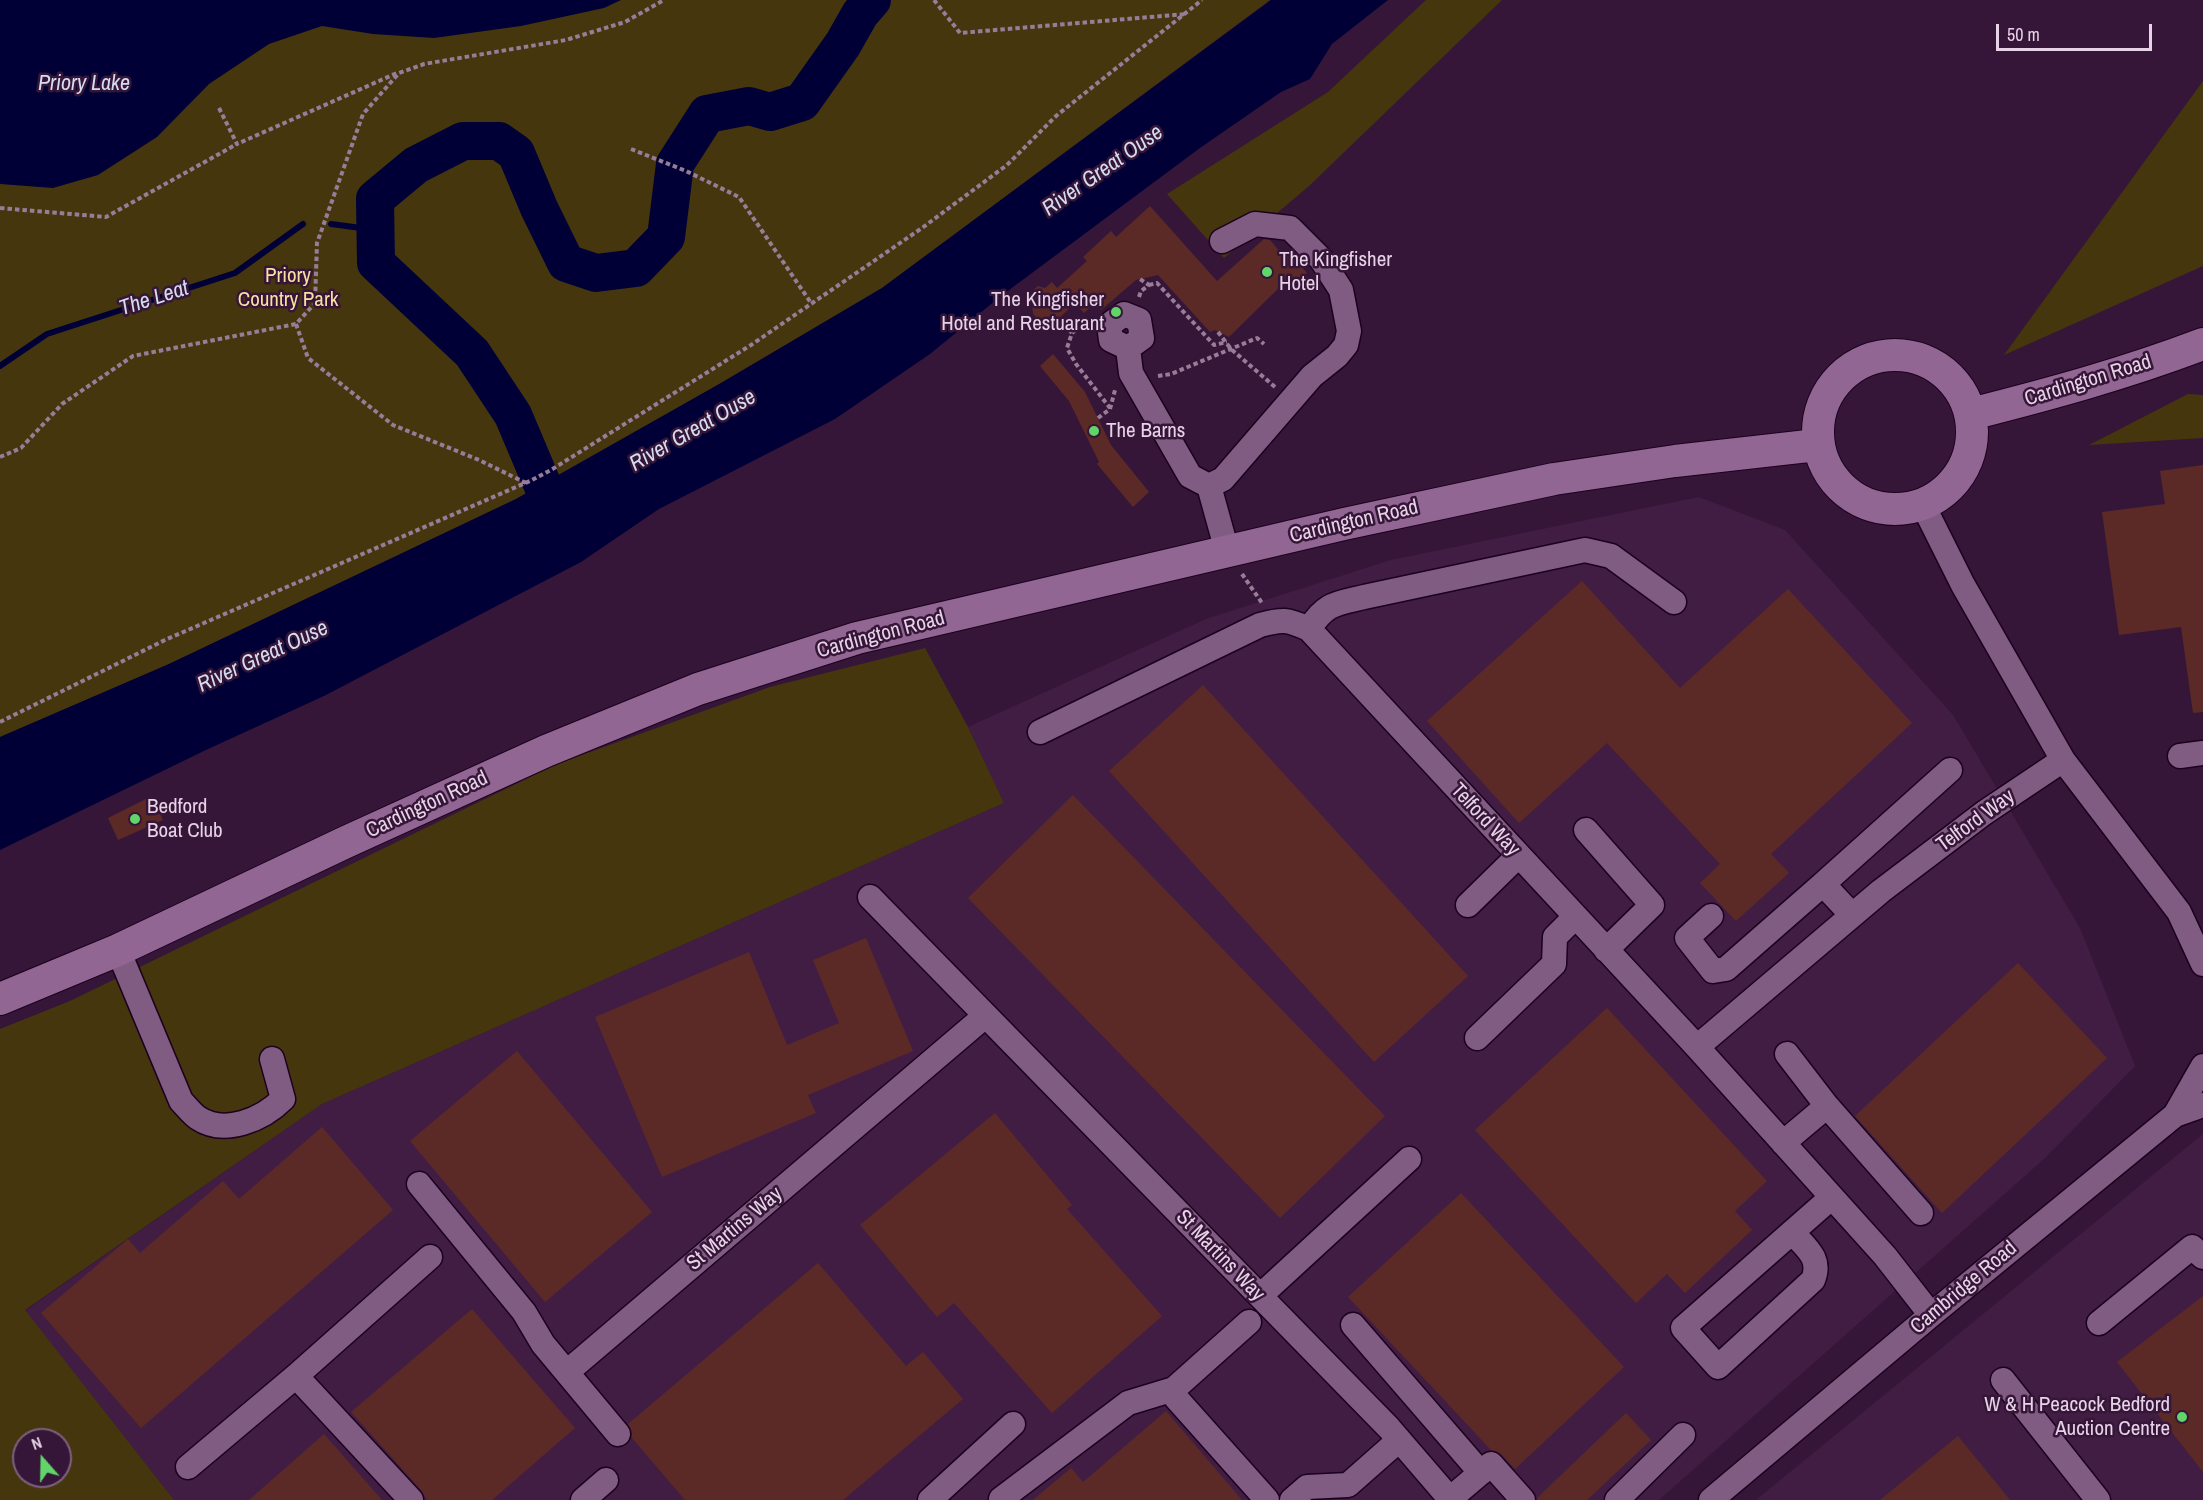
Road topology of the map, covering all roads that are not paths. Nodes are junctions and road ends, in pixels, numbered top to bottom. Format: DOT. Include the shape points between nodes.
graph roads {
  1 [pos="1222,241"];
  2 [pos="2203,344"];
  3 [pos="1128,354"];
  4 [pos="1971,414"];
  5 [pos="1817,445"];
  6 [pos="1209,486"];
  7 [pos="1923,505"];
  8 [pos="1227,551"];
  9 [pos="1674,602"];
  10 [pos="1309,629"];
  11 [pos="1040,732"];
  12 [pos="2063,760"];
  13 [pos="1950,770"];
  14 [pos="1586,830"];
  15 [pos="1518,856"];
  16 [pos="1823,884"];
  17 [pos="870,897"];
  18 [pos="1468,905"];
  19 [pos="2179,912"];
  20 [pos="1852,915"];
  21 [pos="1711,916"];
  22 [pos="1575,917"];
  23 [pos="2203,926"];
  24 [pos="118,950"];
  25 [pos="1606,950"];
  26 [pos="2203,964"];
  27 [pos="0,999"];
  28 [pos="985,1016"];
  29 [pos="1477,1038"];
  30 [pos="1697,1047"];
  31 [pos="1787,1054"];
  32 [pos="272,1059"];
  33 [pos="2203,1066"];
  34 [pos="2203,1105"];
  35 [pos="1827,1106"];
  36 [pos="2175,1115"];
  37 [pos="1783,1143"];
  38 [pos="1409,1159"];
  39 [pos="419,1184"];
  40 [pos="1832,1197"];
  41 [pos="1921,1213"];
  42 [pos="1792,1232"];
  43 [pos="430,1257"];
  44 [pos="2203,1257"];
  45 [pos="1260,1296"];
  46 [pos="1931,1315"];
  47 [pos="1249,1322"];
  48 [pos="2099,1323"];
  49 [pos="1353,1325"];
  50 [pos="567,1372"];
  51 [pos="296,1377"];
  52 [pos="2003,1380"];
  53 [pos="1174,1389"];
  54 [pos="1013,1424"];
  55 [pos="618,1434"];
  56 [pos="1683,1435"];
  57 [pos="1399,1440"];
  58 [pos="188,1467"];
  59 [pos="1481,1473"];
  60 [pos="606,1480"];
  61 [pos="587,1499"];
  62 [pos="1001,1499"];
  63 [pos="1450,1499"];
  64 [pos="411,1500"];
  65 [pos="930,1500"];
  66 [pos="1267,1500"];
  67 [pos="1292,1500"];
  68 [pos="1523,1500"];
  69 [pos="1617,1500"];
  70 [pos="1712,1500"];
  71 [pos="2098,1500"];
  1 -- 6 [label="street" via="1255,224 1290,228 1321,259 1341,290 1349,331 1346,345 1337,356 1312,376 1223,479"];
  2 -- 4 [label="main road, Cardington Road" via="2068,390"];
  3 -- 6 [label="street" via="1131,373 1190,476"];
  4 -- 5 [label="main road" via="1960,388 1939,367 1910,354 1871,356 1839,376 1820,407"];
  4 -- 7 [label="main road" via="1972,443 1964,469 1943,493"];
  5 -- 7 [label="main road" via="1832,479 1862,503 1893,510"];
  5 -- 8 [label="main road, Cardington Road" via="1554,479"];
  6 -- 8 [label="street"];
  7 -- 12 [label="street" via="1963,585"];
  8 -- 24 [label="main road, Cardington Road" via="857,638 698,689 546,751"];
  9 -- 10 [label="street" via="1611,556 1585,550 1329,606"];
  10 -- 11 [label="street" via="1290,621 1267,623"];
  10 -- 15 [label="street, Telford Way"];
  12 -- 19 [label="street"];
  12 -- 20 [label="street, Telford Way" via="1984,813"];
  13 -- 16 [label="street"];
  14 -- 25 [label="street" via="1652,905"];
  15 -- 18 [label="street"];
  15 -- 22 [label="street, Telford Way"];
  16 -- 20 [label="street"];
  16 -- 21 [label="street" via="1726,969 1713,971 1687,938"];
  17 -- 28 [label="street, St Martins Way"];
  19 -- 23 [label="street"];
  19 -- 26 [label="street"];
  20 -- 30 [label="street, Telford Way"];
  22 -- 25 [label="street, Telford Way"];
  22 -- 29 [label="street" via="1555,937 1554,964"];
  24 -- 27 [label="main road, Cardington Road"];
  24 -- 32 [label="street" via="181,1101 198,1118 221,1126 246,1122 270,1111 283,1099"];
  25 -- 30 [label="street, Telford Way"];
  28 -- 45 [label="street, St Martins Way"];
  28 -- 50 [label="street, St Martins Way"];
  30 -- 37 [label="street, Telford Way"];
  31 -- 35 [label="street"];
  33 -- 36 [label="street, Cambridge Road"];
  34 -- 36 [label="street"];
  35 -- 37 [label="street"];
  35 -- 41 [label="street"];
  36 -- 46 [label="street, Cambridge Road"];
  37 -- 40 [label="street, Telford Way"];
  38 -- 45 [label="street"];
  39 -- 50 [label="street" via="524,1312 543,1344"];
  40 -- 42 [label="street"];
  40 -- 46 [label="street, Telford Way"];
  42 -- 42 [label="street" via="1683,1328 1718,1367 1813,1280 1816,1261"];
  43 -- 51 [label="street"];
  44 -- 48 [label="street" via="2192,1247"];
  45 -- 57 [label="street, St Martins Way"];
  46 -- 70 [label="street, Cambridge Road"];
  47 -- 53 [label="street"];
  49 -- 59 [label="street"];
  50 -- 55 [label="street"];
  51 -- 58 [label="street"];
  51 -- 64 [label="street"];
  52 -- 71 [label="street"];
  53 -- 62 [label="street" via="1128,1403"];
  53 -- 66 [label="street" via="1176,1398"];
  54 -- 65 [label="street"];
  56 -- 69 [label="street"];
  57 -- 63 [label="street, St Martins Way"];
  57 -- 67 [label="street" via="1348,1485 1307,1487"];
  59 -- 63 [label="street"];
  59 -- 68 [label="street" via="1491,1464"];
  60 -- 61 [label="street"];
}
